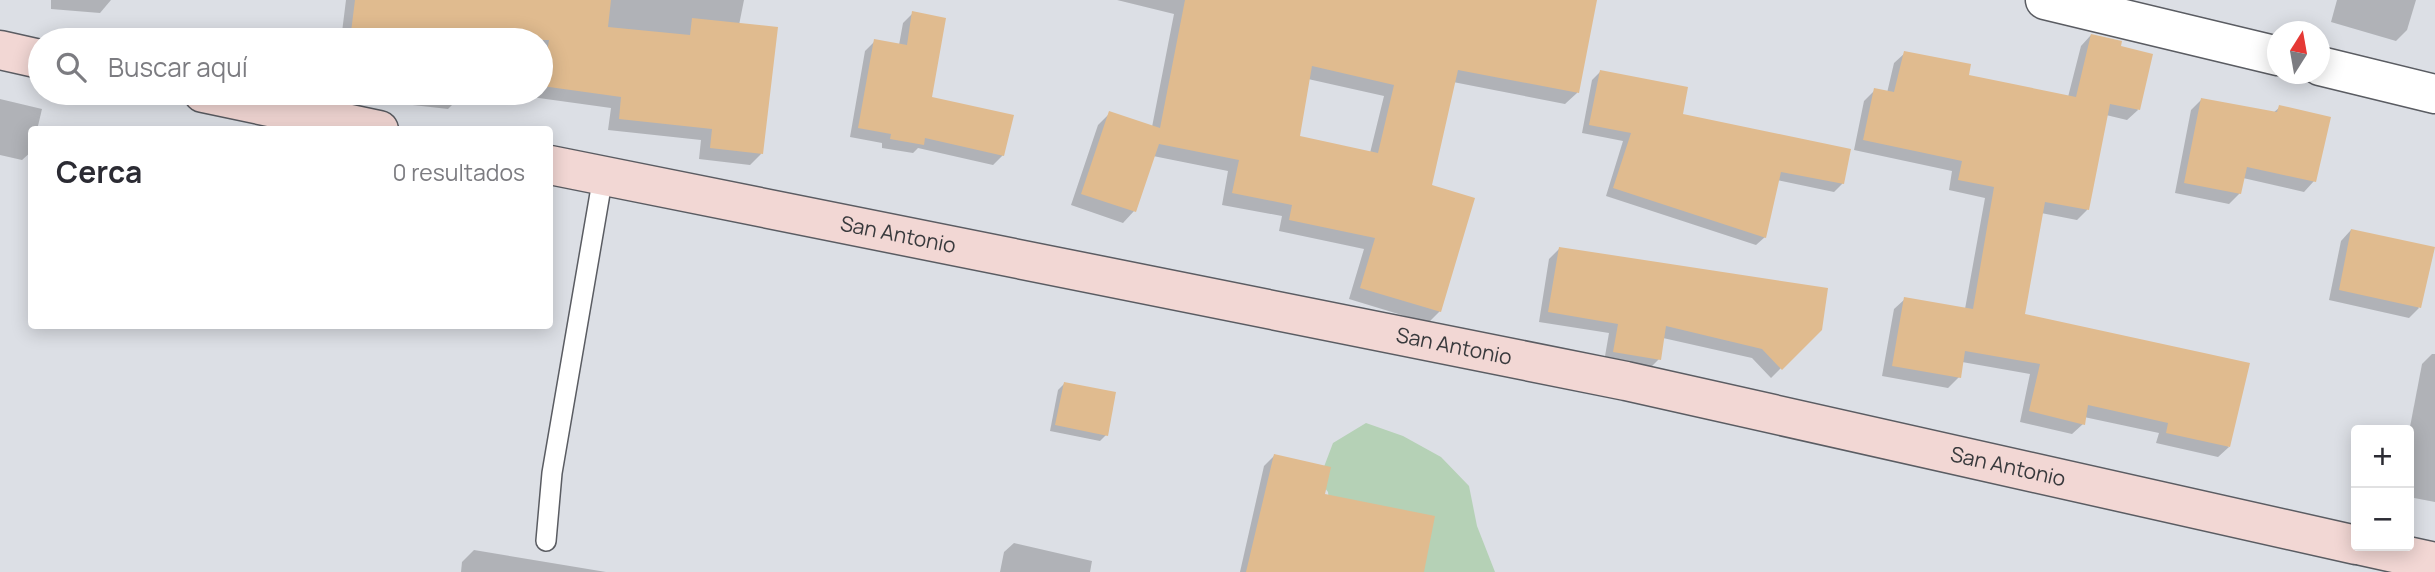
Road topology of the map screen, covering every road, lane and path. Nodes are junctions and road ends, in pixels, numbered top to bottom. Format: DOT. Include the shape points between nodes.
graph roads {
  1 [pos="2045,0"];
  2 [pos="0,50"];
  3 [pos="2267,54"];
  4 [pos="28,56"];
  5 [pos="2330,69"];
  6 [pos="2435,94"];
  7 [pos="260,105"];
  8 [pos="360,126"];
  9 [pos="553,166"];
  10 [pos="603,176"];
  11 [pos="546,541"];
  12 [pos="2351,544"];
  13 [pos="2385,551"];
  14 [pos="2435,562"];
  1 -- 3 [label="street"];
  2 -- 4 [label="street"];
  5 -- 6 [label="street"];
  7 -- 8 [label="street"];
  9 -- 10 [label="street, San Antonio"];
  10 -- 11 [label="lane" via="552,473"];
  10 -- 12 [label="street, San Antonio" via="1626,381"];
  13 -- 14 [label="street"];
}
